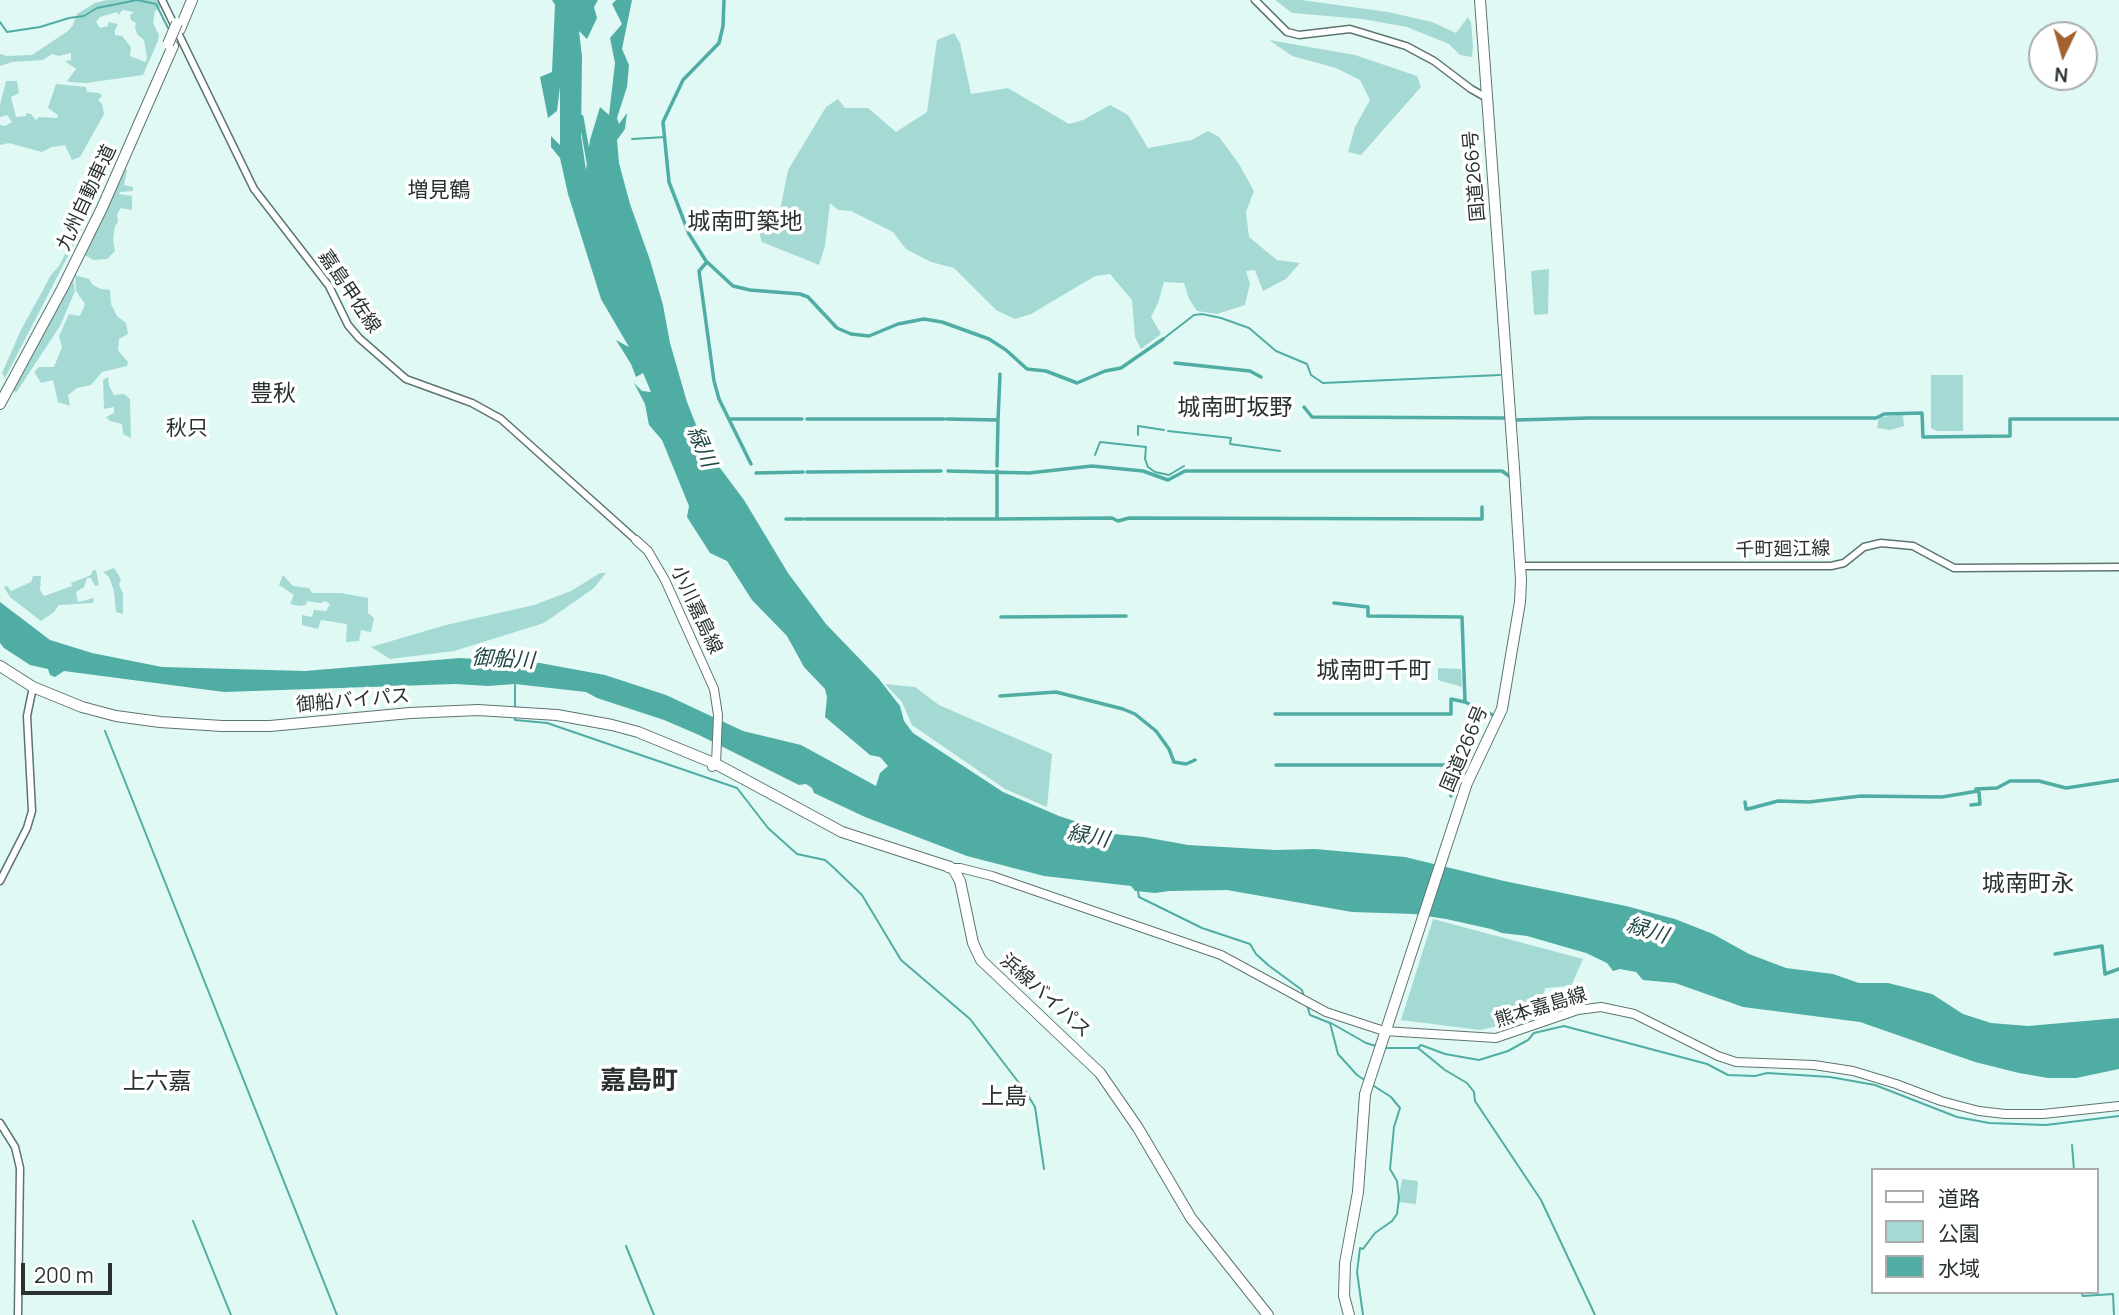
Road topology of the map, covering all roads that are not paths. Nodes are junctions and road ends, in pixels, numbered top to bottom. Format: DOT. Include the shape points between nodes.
graph roads {
  1 [pos="162,0"];
  2 [pos="187,0"];
  3 [pos="192,0"];
  4 [pos="1255,0"];
  5 [pos="1480,0"];
  6 [pos="179,26"];
  7 [pos="171,45"];
  8 [pos="1486,98"];
  9 [pos="0,393"];
  10 [pos="0,404"];
  11 [pos="636,540"];
  12 [pos="1520,566"];
  13 [pos="2119,567"];
  14 [pos="0,666"];
  15 [pos="0,672"];
  16 [pos="32,690"];
  17 [pos="714,761"];
  18 [pos="947,868"];
  19 [pos="0,881"];
  20 [pos="1385,1028"];
  21 [pos="2119,1106"];
  22 [pos="0,1123"];
  23 [pos="18,1315"];
  24 [pos="1263,1315"];
  25 [pos="1269,1315"];
  26 [pos="1349,1315"];
  1 -- 11 [label="main road, 嘉島甲佐線" via="254,189 329,286 359,338 406,379 501,419"];
  2 -- 6 [label="highway, 九州自動車道"];
  3 -- 6 [label="highway, 九州自動車道"];
  4 -- 8 [label="main road" via="1287,32 1299,35 1350,29 1406,46"];
  5 -- 8 [label="highway, 国道266号"];
  6 -- 7 [label="highway, 九州自動車道"];
  7 -- 9 [label="highway, 九州自動車道" via="90,220"];
  7 -- 10 [label="highway, 九州自動車道" via="102,208"];
  8 -- 12 [label="highway, 国道266号"];
  11 -- 17 [label="main road, 小川嘉島線" via="665,580 710,680 717,706"];
  12 -- 13 [label="main road, 千町廻江線" via="1831,566 1881,543 1913,545 1954,568"];
  12 -- 20 [label="highway, 国道266号" via="1517,621 1502,709 1476,762"];
  14 -- 16 [label="highway, 御船バイパス"];
  15 -- 16 [label="highway, 御船バイパス"];
  16 -- 17 [label="highway, 御船バイパス" via="101,717 194,730 282,729 450,715 564,720 637,736"];
  16 -- 19 [label="main road" via="26,732 32,811"];
  17 -- 18 [label="highway" via="844,837"];
  18 -- 20 [label="main road, 熊本嘉島線" via="992,876 1221,955 1326,1012"];
  18 -- 24 [label="highway, 浜線バイパス" via="978,961 1095,1074 1184,1213"];
  18 -- 25 [label="highway, 浜線バイパス" via="954,870 960,881 981,960 1100,1073 1191,1218"];
  20 -- 21 [label="main road, 熊本嘉島線" via="1495,1039 1601,1006 1634,1014 1736,1062 1853,1071 1979,1111 2043,1114"];
  20 -- 26 [label="highway, 国道266号" via="1364,1106 1358,1192 1345,1263 1344,1296"];
  22 -- 23 [label="main road" via="15,1147 20,1168"];
}
